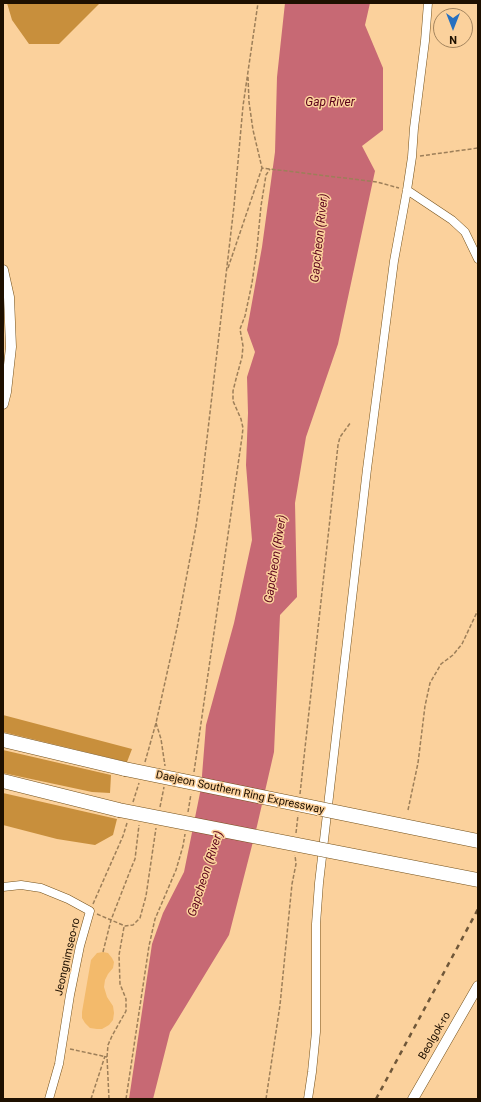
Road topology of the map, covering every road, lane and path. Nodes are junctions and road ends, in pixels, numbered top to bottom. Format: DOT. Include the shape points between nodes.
graph roads {
  1 [pos="258,3"];
  2 [pos="428,3"];
  3 [pos="248,73"];
  4 [pos="478,148"];
  5 [pos="412,157"];
  6 [pos="262,168"];
  7 [pos="270,169"];
  8 [pos="390,185"];
  9 [pos="407,190"];
  10 [pos="478,259"];
  11 [pos="3,270"];
  12 [pos="227,271"];
  13 [pos="3,404"];
  14 [pos="352,422"];
  15 [pos="478,610"];
  16 [pos="156,723"];
  17 [pos="3,740"];
  18 [pos="143,768"];
  19 [pos="165,768"];
  20 [pos="194,776"];
  21 [pos="3,782"];
  22 [pos="138,783"];
  23 [pos="165,783"];
  24 [pos="191,791"];
  25 [pos="300,796"];
  26 [pos="408,810"];
  27 [pos="159,811"];
  28 [pos="126,812"];
  29 [pos="298,812"];
  30 [pos="188,813"];
  31 [pos="139,822"];
  32 [pos="156,826"];
  33 [pos="185,833"];
  34 [pos="296,835"];
  35 [pos="478,841"];
  36 [pos="295,851"];
  37 [pos="478,880"];
  38 [pos="3,887"];
  39 [pos="90,911"];
  40 [pos="111,920"];
  41 [pos="125,926"];
  42 [pos="103,952"];
  43 [pos="478,986"];
  44 [pos="62,1047"];
  45 [pos="106,1056"];
  46 [pos="50,1099"];
  47 [pos="91,1099"];
  48 [pos="109,1099"];
  49 [pos="126,1099"];
  50 [pos="266,1099"];
  51 [pos="308,1099"];
  52 [pos="413,1099"];
  1 -- 3 [label="path"];
  2 -- 5 [label="street"];
  3 -- 6 [label="path" via="253,130"];
  3 -- 12 [label="path"];
  4 -- 5 [label="path"];
  5 -- 9 [label="street"];
  6 -- 7 [label="path"];
  6 -- 12 [label="path"];
  7 -- 8 [label="path"];
  7 -- 20 [label="path" via="266,175 250,290 240,329 242,358 233,391 233,401 243,428"];
  9 -- 10 [label="street" via="452,220 465,232"];
  9 -- 51 [label="street" via="394,262 367,469 319,882 316,924 316,1032"];
  11 -- 13 [label="street" via="9,297 11,347"];
  12 -- 16 [label="path" via="196,526"];
  14 -- 25 [label="path" via="340,437 338,445"];
  15 -- 26 [label="path" via="462,644 441,664 430,684"];
  16 -- 18 [label="path"];
  16 -- 19 [label="path"];
  17 -- 35 [label="highway, Daejeon Southern Ring Expressway, bridge" via="126,769"];
  21 -- 28 [label="highway"];
  22 -- 28 [label="path"];
  23 -- 27 [label="path"];
  24 -- 30 [label="path"];
  28 -- 37 [label="highway, bridge"];
  28 -- 39 [label="path" via="123,836"];
  29 -- 34 [label="path"];
  31 -- 40 [label="path" via="135,860"];
  32 -- 41 [label="path" via="146,896 140,918 133,925"];
  33 -- 49 [label="path" via="176,870 155,919 148,946"];
  36 -- 50 [label="path" via="296,864 280,1005"];
  38 -- 39 [label="street, Jeongnimseo-ro" via="21,885 41,888"];
  39 -- 40 [label="path"];
  39 -- 44 [label="street, Jeongnimseo-ro" via="80,946"];
  40 -- 41 [label="path"];
  40 -- 42 [label="path"];
  41 -- 45 [label="path" via="119,955 120,984 126,999 126,1011 108,1045"];
  43 -- 52 [label="street, Beolgok-ro"];
  44 -- 45 [label="path"];
  44 -- 46 [label="street, Jeongnimseo-ro"];
  45 -- 47 [label="path"];
  45 -- 48 [label="path"];
}
